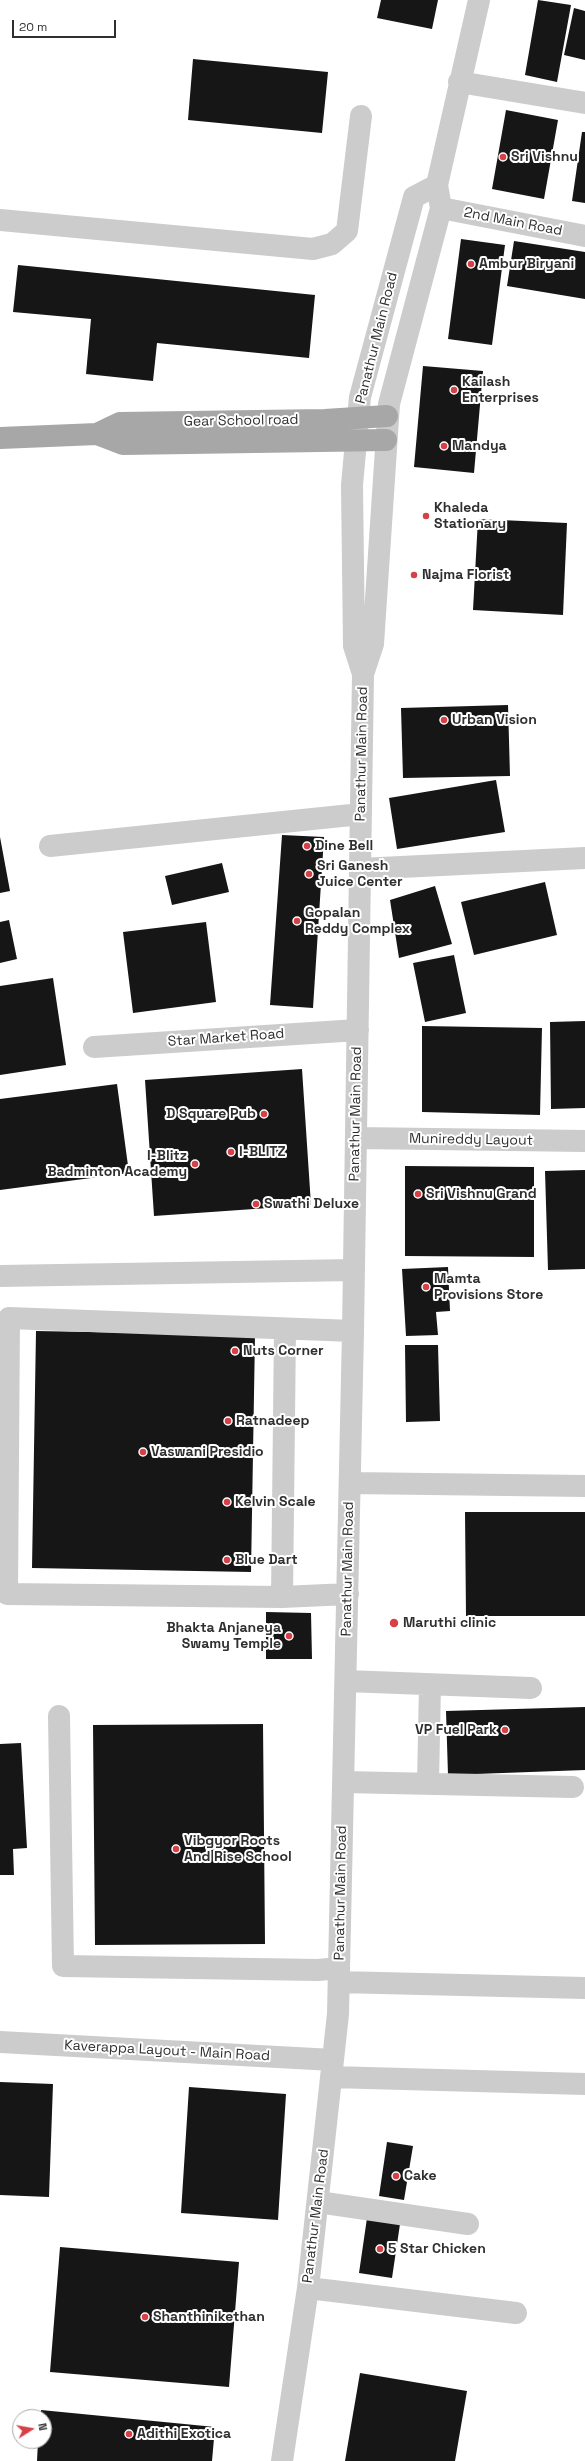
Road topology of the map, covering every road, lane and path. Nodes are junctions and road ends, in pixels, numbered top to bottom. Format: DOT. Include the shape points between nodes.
graph roads {
  1 [pos="479,0"];
  2 [pos="459,82"];
  3 [pos="585,103"];
  4 [pos="361,116"];
  5 [pos="437,185"];
  6 [pos="441,208"];
  7 [pos="0,220"];
  8 [pos="585,236"];
  9 [pos="387,416"];
  10 [pos="358,418"];
  11 [pos="97,434"];
  12 [pos="0,438"];
  13 [pos="356,440"];
  14 [pos="386,440"];
  15 [pos="363,674"];
  16 [pos="361,814"];
  17 [pos="50,846"];
  18 [pos="585,858"];
  19 [pos="360,869"];
  20 [pos="358,1030"];
  21 [pos="94,1047"];
  22 [pos="356,1138"];
  23 [pos="585,1141"];
  24 [pos="354,1270"];
  25 [pos="0,1276"];
  26 [pos="285,1329"];
  27 [pos="353,1331"];
  28 [pos="350,1483"];
  29 [pos="585,1486"];
  30 [pos="348,1594"];
  31 [pos="282,1597"];
  32 [pos="346,1681"];
  33 [pos="430,1685"];
  34 [pos="531,1688"];
  35 [pos="59,1716"];
  36 [pos="344,1782"];
  37 [pos="428,1784"];
  38 [pos="573,1787"];
  39 [pos="339,1975"];
  40 [pos="585,1988"];
  41 [pos="0,2042"];
  42 [pos="332,2069"];
  43 [pos="585,2084"];
  44 [pos="318,2202"];
  45 [pos="468,2224"];
  46 [pos="308,2288"];
  47 [pos="516,2313"];
  48 [pos="282,2461"];
  1 -- 2 [label="street, Panathur Main Road"];
  2 -- 3 [label="street"];
  2 -- 5 [label="street, Panathur Main Road"];
  4 -- 7 [label="street" via="347,231 332,244 313,249"];
  5 -- 6 [label="street, Panathur Main Road"];
  5 -- 10 [label="street, Panathur Main Road" via="414,197 360,397"];
  6 -- 8 [label="street, 2nd Main Road"];
  6 -- 9 [label="street, Panathur Main Road"];
  9 -- 10 [label="main road, Gear School road"];
  9 -- 14 [label="street, Panathur Main Road"];
  10 -- 11 [label="main road, Gear School road" via="120,423"];
  10 -- 13 [label="street, Panathur Main Road"];
  11 -- 12 [label="main road, Gear School road"];
  11 -- 13 [label="main road, Gear School road" via="123,444"];
  13 -- 14 [label="main road, Gear School road"];
  13 -- 15 [label="street, Panathur Main Road" via="352,485 354,646"];
  14 -- 15 [label="street, Panathur Main Road" via="373,644"];
  15 -- 16 [label="street, Panathur Main Road"];
  16 -- 17 [label="street"];
  16 -- 19 [label="street, Panathur Main Road"];
  18 -- 19 [label="street"];
  19 -- 20 [label="street, Panathur Main Road"];
  20 -- 21 [label="street, Star Market Road"];
  20 -- 22 [label="street, Panathur Main Road"];
  22 -- 23 [label="street, Munireddy Layout"];
  22 -- 24 [label="street, Panathur Main Road"];
  24 -- 25 [label="street"];
  24 -- 27 [label="street, Panathur Main Road"];
  26 -- 27 [label="street"];
  26 -- 31 [label="street"];
  26 -- 31 [label="street" via="9,1318 7,1594"];
  27 -- 28 [label="street, Panathur Main Road"];
  28 -- 29 [label="street"];
  28 -- 30 [label="street, Panathur Main Road"];
  30 -- 31 [label="street"];
  30 -- 32 [label="street, Panathur Main Road"];
  32 -- 33 [label="street"];
  32 -- 36 [label="street, Panathur Main Road"];
  33 -- 34 [label="street"];
  33 -- 37 [label="street"];
  35 -- 39 [label="street" via="63,1966 318,1970"];
  36 -- 37 [label="street"];
  36 -- 39 [label="street, Panathur Main Road"];
  37 -- 38 [label="street"];
  39 -- 40 [label="street"];
  39 -- 42 [label="street, Panathur Main Road"];
  41 -- 42 [label="street, Kaverappa Layout - Main Road"];
  42 -- 43 [label="street, Kaverappa Layout - Main Road"];
  42 -- 44 [label="street, Panathur Main Road"];
  44 -- 45 [label="street"];
  44 -- 46 [label="street, Panathur Main Road"];
  46 -- 47 [label="street"];
  46 -- 48 [label="street, Panathur Main Road"];
}
